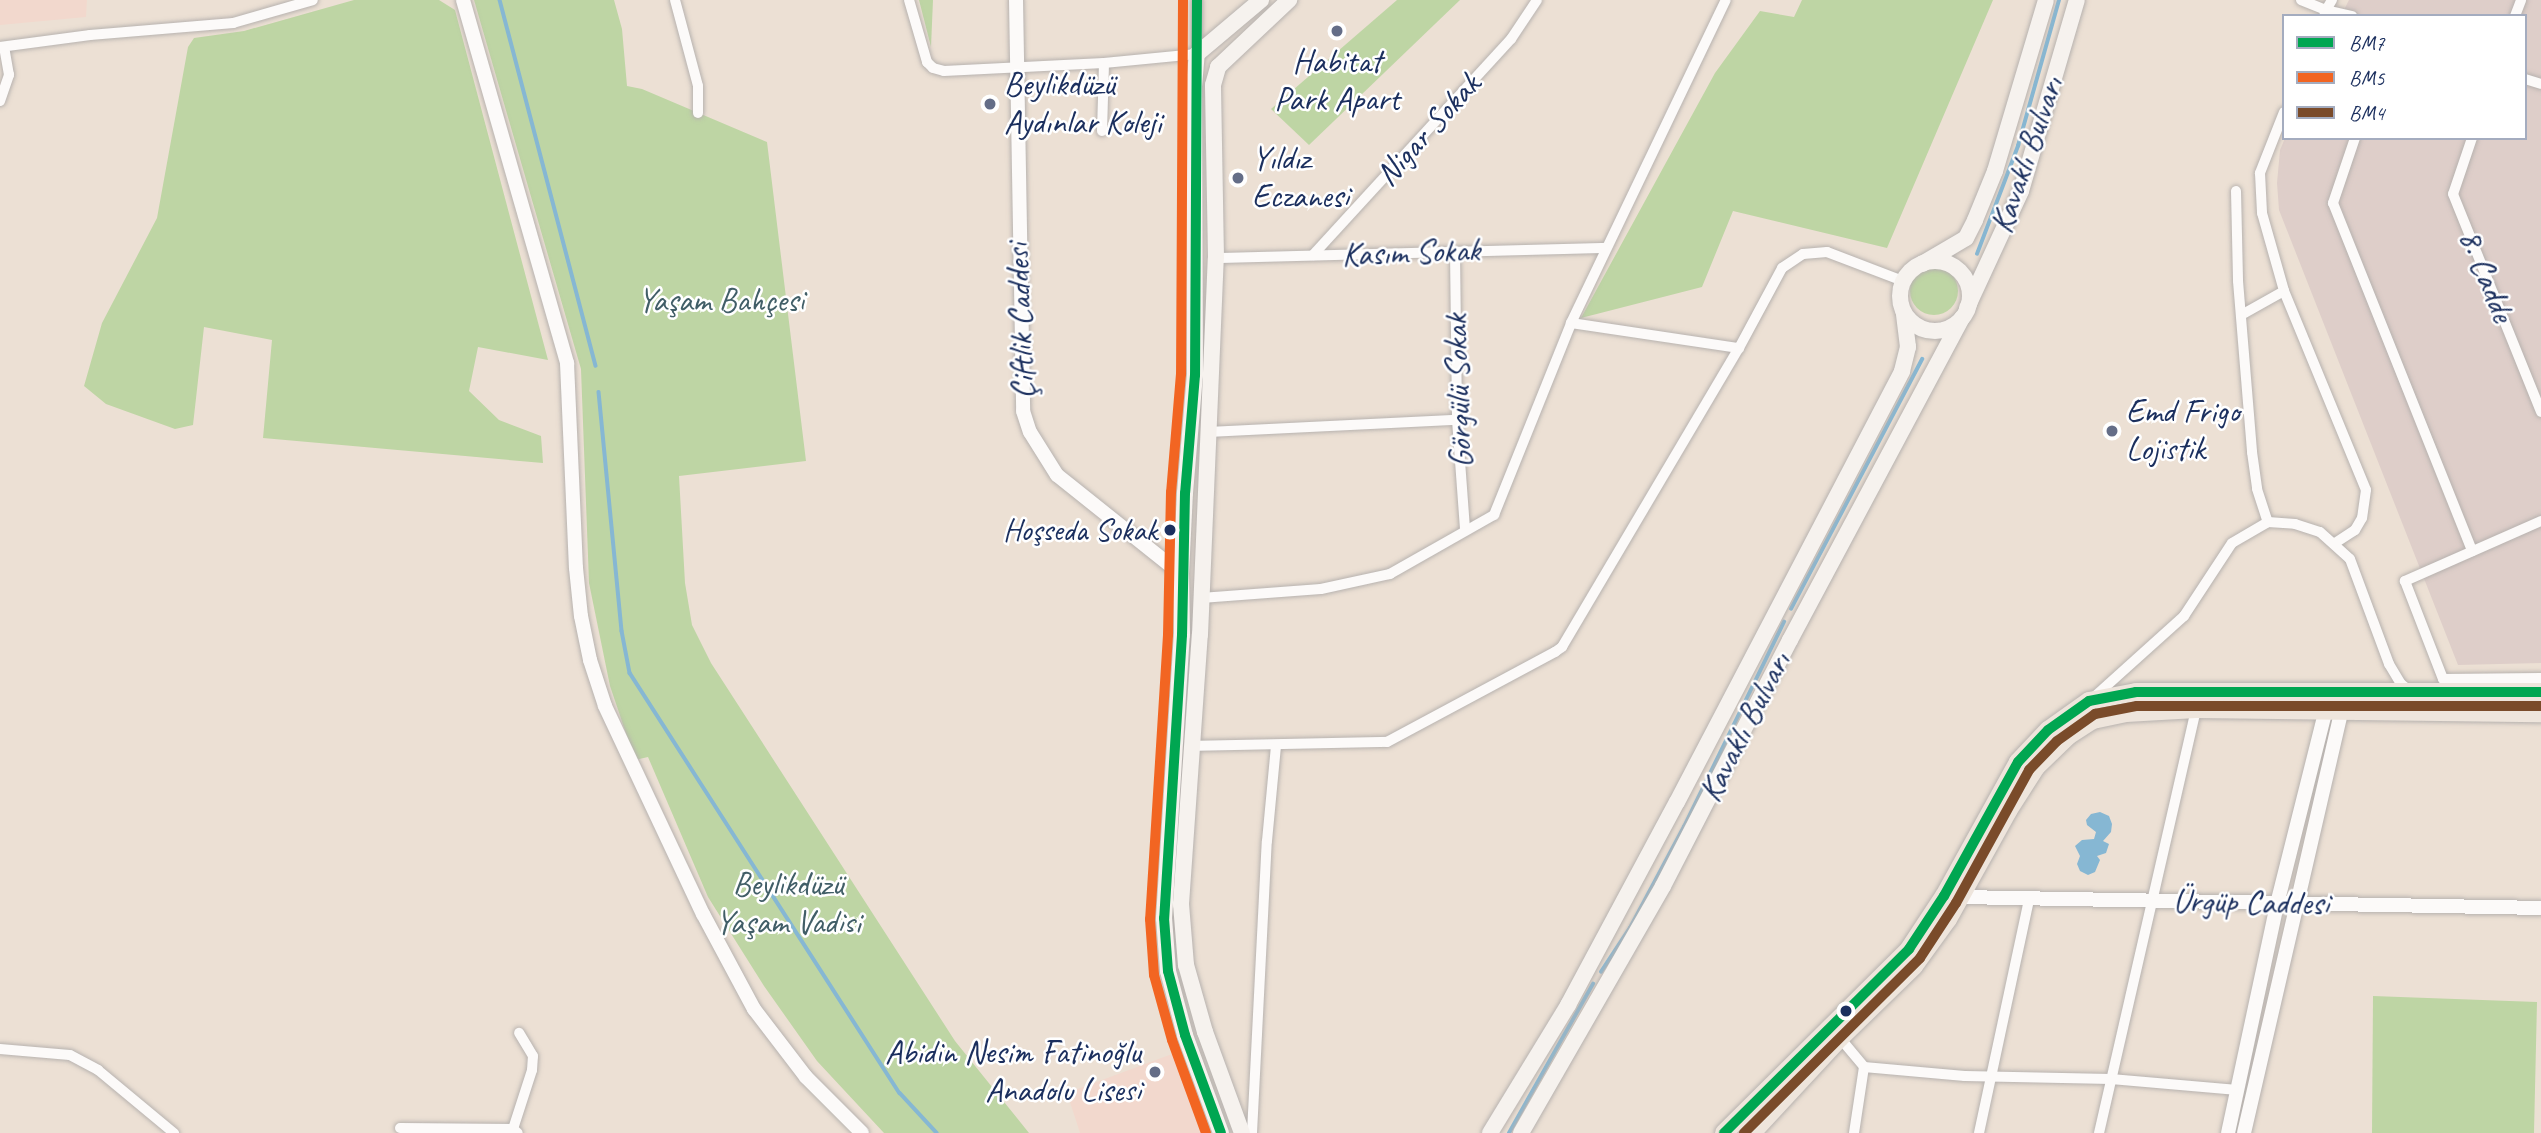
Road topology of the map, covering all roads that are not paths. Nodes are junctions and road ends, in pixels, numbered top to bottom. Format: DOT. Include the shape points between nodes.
graph roads {
  1 [pos="313,0"];
  2 [pos="463,0"];
  3 [pos="675,0"];
  4 [pos="909,0"];
  5 [pos="1016,0"];
  6 [pos="1197,0"];
  7 [pos="1261,0"];
  8 [pos="1289,0"];
  9 [pos="1537,0"];
  10 [pos="1727,0"];
  11 [pos="2046,0"];
  12 [pos="2077,0"];
  13 [pos="2301,0"];
  14 [pos="2327,9"];
  15 [pos="2345,14"];
  16 [pos="2,47"];
  17 [pos="1197,54"];
  18 [pos="1104,63"];
  19 [pos="1218,67"];
  20 [pos="1015,69"];
  21 [pos="0,101"];
  22 [pos="698,113"];
  23 [pos="2282,117"];
  24 [pos="1102,131"];
  25 [pos="2354,140"];
  26 [pos="2471,140"];
  27 [pos="2236,191"];
  28 [pos="1606,248"];
  29 [pos="1455,252"];
  30 [pos="1313,256"];
  31 [pos="1216,258"];
  32 [pos="1922,264"];
  33 [pos="1903,281"];
  34 [pos="2284,291"];
  35 [pos="1904,313"];
  36 [pos="1965,313"];
  37 [pos="2243,314"];
  38 [pos="1571,323"];
  39 [pos="1740,348"];
  40 [pos="2541,412"];
  41 [pos="1457,420"];
  42 [pos="1208,432"];
  43 [pos="2541,521"];
  44 [pos="2268,522"];
  45 [pos="1465,530"];
  46 [pos="2335,543"];
  47 [pos="2472,551"];
  48 [pos="1181,573"];
  49 [pos="1182,598"];
  50 [pos="1201,598"];
  51 [pos="2541,678"];
  52 [pos="2541,692"];
  53 [pos="2413,693"];
  54 [pos="2089,701"];
  55 [pos="2196,709"];
  56 [pos="2333,713"];
  57 [pos="2541,713"];
  58 [pos="1192,746"];
  59 [pos="1276,746"];
  60 [pos="1960,897"];
  61 [pos="2029,899"];
  62 [pos="2152,901"];
  63 [pos="2277,904"];
  64 [pos="2295,904"];
  65 [pos="2541,908"];
  66 [pos="519,1033"];
  67 [pos="1840,1038"];
  68 [pos="0,1049"];
  69 [pos="1864,1068"];
  70 [pos="1992,1076"];
  71 [pos="2110,1079"];
  72 [pos="2238,1090"];
  73 [pos="400,1128"];
  74 [pos="511,1130"];
  75 [pos="174,1133"];
  76 [pos="491,1133"];
  77 [pos="862,1133"];
  78 [pos="1221,1133"];
  79 [pos="1242,1133"];
  80 [pos="1252,1133"];
  81 [pos="1490,1133"];
  82 [pos="1521,1133"];
  83 [pos="1724,1133"];
  84 [pos="1752,1133"];
  85 [pos="1854,1133"];
  86 [pos="1979,1133"];
  87 [pos="2099,1133"];
  88 [pos="2228,1133"];
  89 [pos="2244,1133"];
  1 -- 16 [label="street" via="233,23 90,34"];
  2 -- 77 [label="street" via="567,363 576,568 590,660 605,706 703,914 754,1009 806,1077"];
  3 -- 22 [label="street" via="698,86"];
  4 -- 20 [label="street" via="927,62 933,68"];
  5 -- 20 [label="street, Çiftlik Caddesi"];
  6 -- 17 [label="street"];
  7 -- 17 [label="main road"];
  8 -- 19 [label="main road"];
  9 -- 30 [label="street, Nigar Sokak" via="1511,39"];
  10 -- 28 [label="street"];
  11 -- 32 [label="main road, Kavaklı Bulvarı" via="1995,171 1975,220 1966,238"];
  12 -- 36 [label="main road, Kavaklı Bulvarı" via="2021,191"];
  13 -- 14 [label="street"];
  14 -- 15 [label="street"];
  16 -- 21 [label="street" via="9,75"];
  17 -- 18 [label="street"];
  17 -- 19 [label="street"];
  17 -- 48 [label="main road" via="1195,375"];
  18 -- 20 [label="street"];
  18 -- 24 [label="street"];
  19 -- 31 [label="main road" via="1213,85"];
  20 -- 48 [label="street, Çiftlik Caddesi" via="1021,398 1030,432 1057,475"];
  23 -- 34 [label="street" via="2260,173 2262,213"];
  25 -- 47 [label="street" via="2333,203"];
  26 -- 40 [label="street, 8. Cadde" via="2453,194"];
  27 -- 37 [label="street"];
  28 -- 29 [label="street, Kasım Sokak"];
  28 -- 38 [label="street"];
  29 -- 30 [label="street, Kasım Sokak"];
  29 -- 41 [label="street, Görgülü Sokak"];
  30 -- 31 [label="street, Kasım Sokak"];
  31 -- 42 [label="main road"];
  32 -- 33 [label="main road, Kavaklı Bulvarı"];
  32 -- 36 [label="main road" via="1945,262 1955,268 1968,286"];
  33 -- 35 [label="main road, Kavaklı Bulvarı" via="1900,302"];
  33 -- 39 [label="street" via="1827,252 1803,254 1782,268"];
  34 -- 37 [label="street"];
  34 -- 46 [label="street" via="2367,490 2355,530"];
  35 -- 36 [label="main road" via="1932,331 1954,325"];
  35 -- 81 [label="main road, Kavaklı Bulvarı" via="1908,347 1902,371 1568,1005"];
  36 -- 82 [label="main road, Kavaklı Bulvarı" via="1663,886"];
  37 -- 44 [label="street" via="2252,452"];
  38 -- 39 [label="street"];
  38 -- 45 [label="street" via="1494,515"];
  39 -- 59 [label="street" via="1562,647 1387,742"];
  41 -- 42 [label="street"];
  41 -- 45 [label="street, Görgülü Sokak"];
  42 -- 50 [label="main road"];
  43 -- 47 [label="street"];
  44 -- 46 [label="street" via="2295,524 2320,532"];
  44 -- 54 [label="street" via="2232,543 2184,616"];
  45 -- 50 [label="street" via="1390,574 1321,589"];
  46 -- 53 [label="street" via="2350,559 2389,664 2400,684"];
  47 -- 51 [label="street" via="2405,581 2443,679"];
  48 -- 49 [label="main road"];
  49 -- 50 [label="main road"];
  49 -- 78 [label="main road" via="1165,931 1168,971 1185,1035"];
  50 -- 58 [label="main road"];
  52 -- 53 [label="main road"];
  53 -- 54 [label="main road" via="2136,692"];
  54 -- 83 [label="main road" via="2048,730 2018,762 1944,896 1909,949"];
  55 -- 56 [label="main road"];
  55 -- 60 [label="main road" via="2126,713 2093,720 2068,736 2036,767"];
  55 -- 62 [label="street"];
  56 -- 57 [label="main road"];
  56 -- 63 [label="street"];
  56 -- 64 [label="street"];
  58 -- 59 [label="street"];
  58 -- 79 [label="main road" via="1181,904 1186,965"];
  59 -- 80 [label="street"];
  60 -- 61 [label="street, Ürgüp Caddesi"];
  60 -- 67 [label="main road" via="1914,966"];
  61 -- 62 [label="street, Ürgüp Caddesi"];
  61 -- 70 [label="street"];
  62 -- 63 [label="street, Ürgüp Caddesi"];
  62 -- 71 [label="street"];
  63 -- 64 [label="street, Ürgüp Caddesi"];
  63 -- 72 [label="street"];
  64 -- 65 [label="street, Ürgüp Caddesi"];
  64 -- 89 [label="street"];
  66 -- 74 [label="street" via="533,1056 532,1070"];
  67 -- 69 [label="street"];
  67 -- 84 [label="main road"];
  68 -- 75 [label="street" via="70,1055 98,1070"];
  69 -- 70 [label="street"];
  69 -- 85 [label="street"];
  70 -- 71 [label="street"];
  70 -- 86 [label="street"];
  71 -- 72 [label="street"];
  71 -- 87 [label="street"];
  72 -- 88 [label="street"];
  73 -- 74 [label="street"];
  74 -- 76 [label="street"];
}
